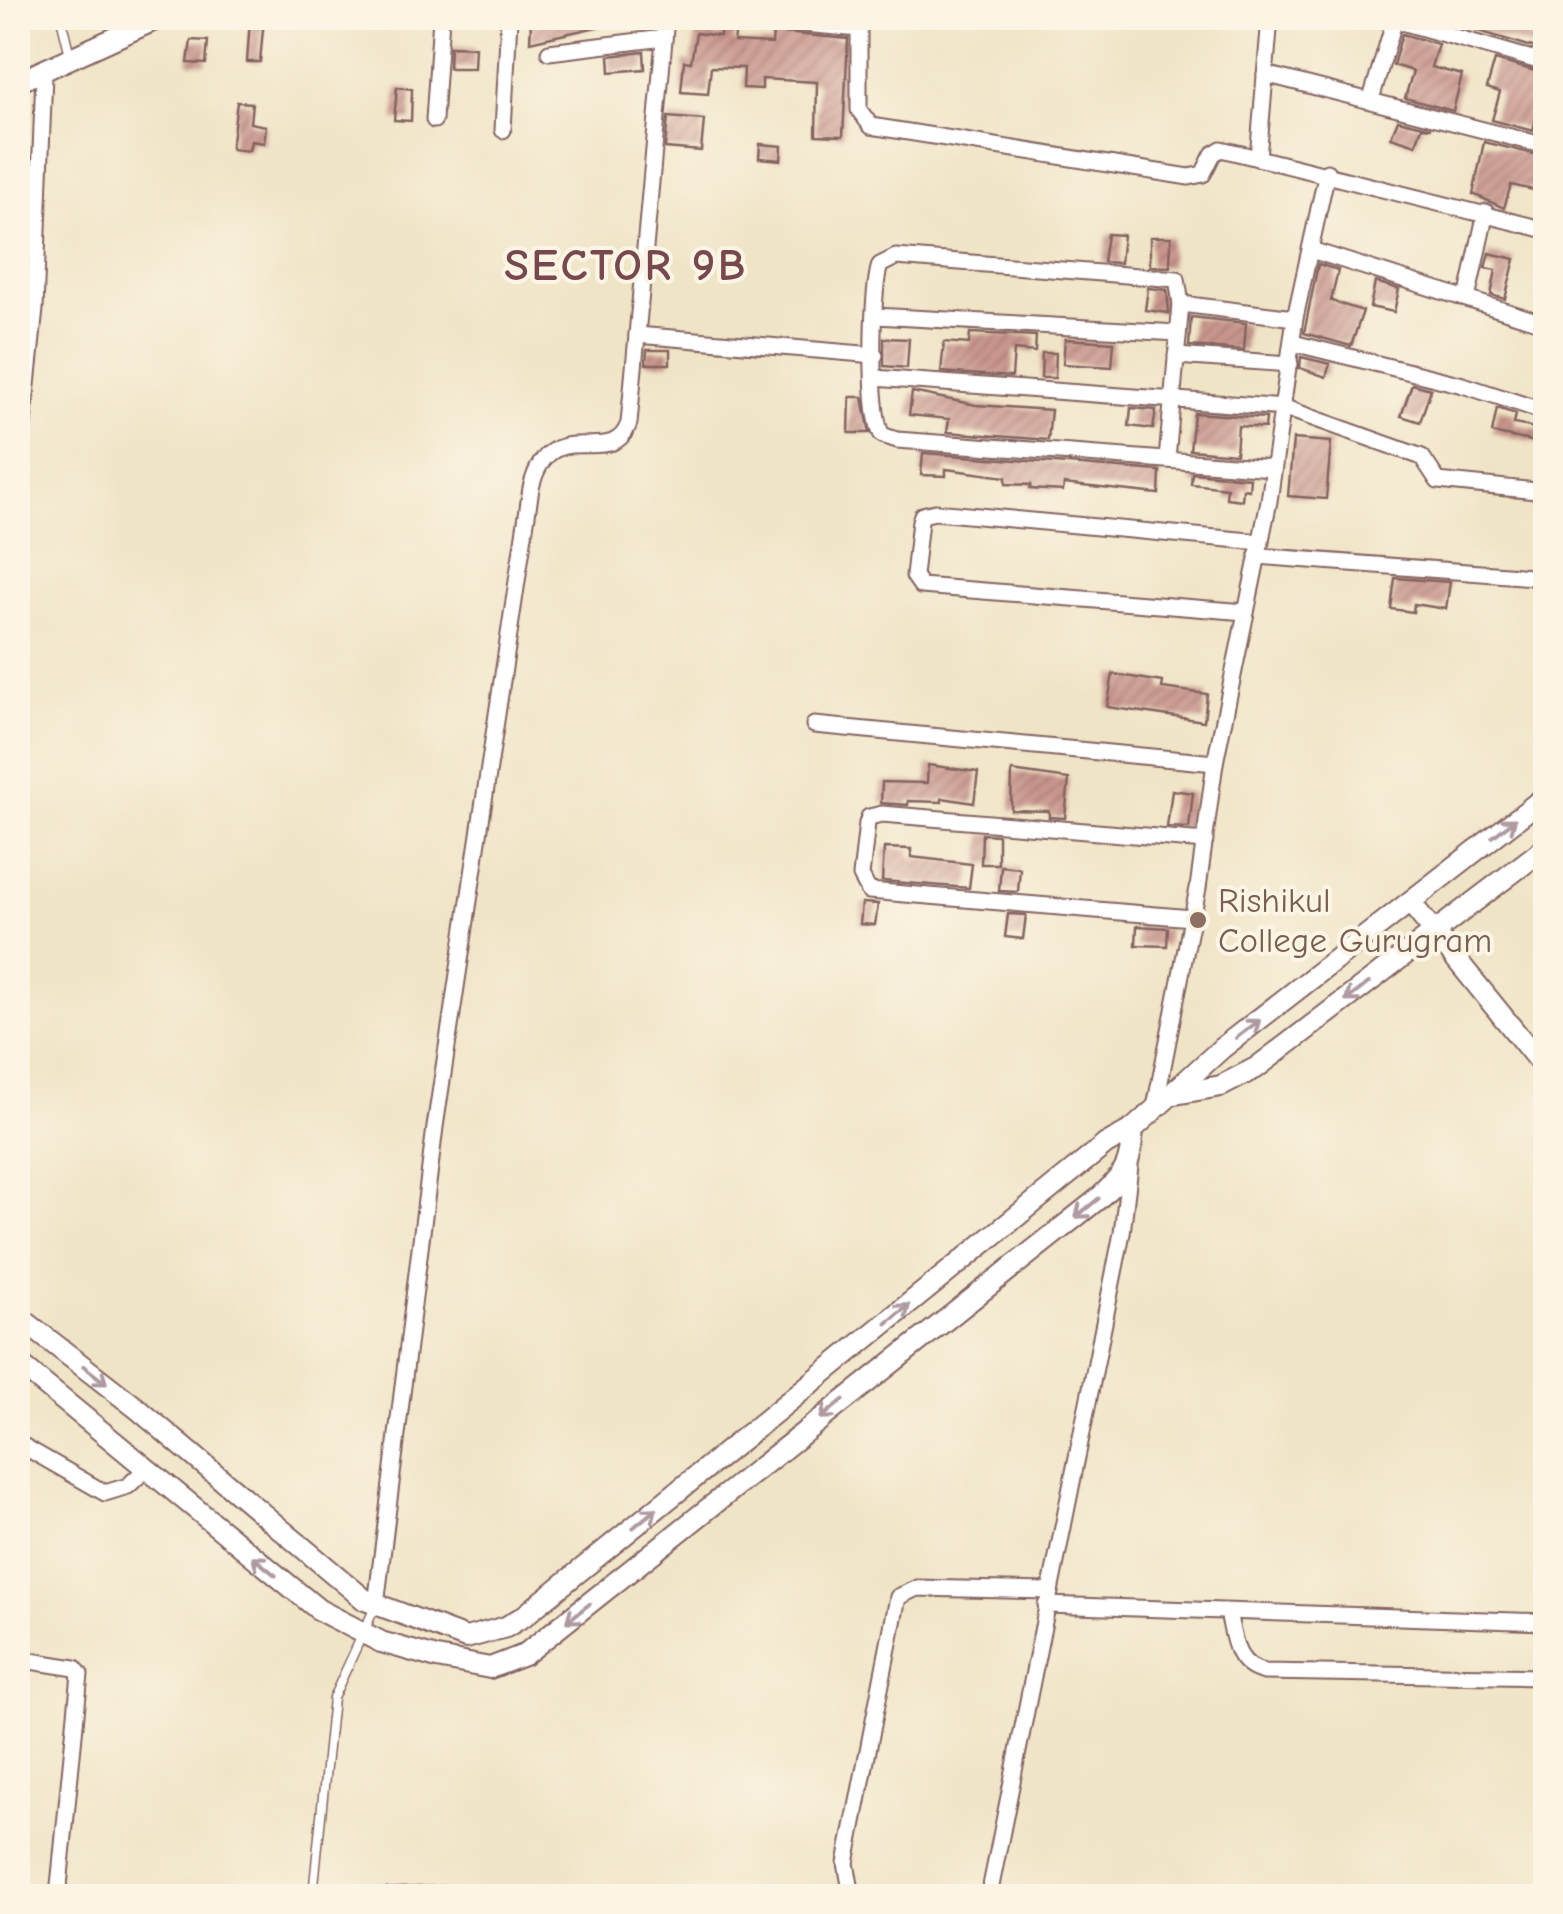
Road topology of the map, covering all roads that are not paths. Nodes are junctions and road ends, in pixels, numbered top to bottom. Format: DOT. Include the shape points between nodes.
graph roads {
  1 [pos="61,18"];
  2 [pos="159,18"];
  3 [pos="441,18"];
  4 [pos="509,18"];
  5 [pos="666,18"];
  6 [pos="737,18"];
  7 [pos="1270,18"];
  8 [pos="1391,18"];
  9 [pos="664,38"];
  10 [pos="549,52"];
  11 [pos="72,60"];
  12 [pos="1546,63"];
  13 [pos="44,73"];
  14 [pos="1265,74"];
  15 [pos="18,82"];
  16 [pos="1371,99"];
  17 [pos="434,120"];
  18 [pos="503,130"];
  19 [pos="1546,146"];
  20 [pos="1258,158"];
  21 [pos="1326,172"];
  22 [pos="1486,212"];
  23 [pos="1546,230"];
  24 [pos="1311,250"];
  25 [pos="1467,299"];
  26 [pos="1180,304"];
  27 [pos="26,308"];
  28 [pos="876,316"];
  29 [pos="1295,318"];
  30 [pos="1546,324"];
  31 [pos="1178,333"];
  32 [pos="637,334"];
  33 [pos="1293,343"];
  34 [pos="875,354"];
  35 [pos="1176,356"];
  36 [pos="1290,364"];
  37 [pos="874,378"];
  38 [pos="1172,399"];
  39 [pos="1285,408"];
  40 [pos="1546,412"];
  41 [pos="20,434"];
  42 [pos="1166,460"];
  43 [pos="1274,468"];
  44 [pos="18,472"];
  45 [pos="1546,492"];
  46 [pos="1259,549"];
  47 [pos="1546,578"];
  48 [pos="1246,612"];
  49 [pos="814,725"];
  50 [pos="1215,763"];
  51 [pos="1546,796"];
  52 [pos="1205,841"];
  53 [pos="1546,847"];
  54 [pos="1410,902"];
  55 [pos="1192,918"];
  56 [pos="1436,931"];
  57 [pos="1546,1070"];
  58 [pos="1175,1094"];
  59 [pos="1155,1107"];
  60 [pos="1132,1128"];
  61 [pos="1130,1162"];
  62 [pos="18,1316"];
  63 [pos="18,1363"];
  64 [pos="18,1443"];
  65 [pos="146,1469"];
  66 [pos="1048,1598"];
  67 [pos="376,1606"];
  68 [pos="1228,1612"];
  69 [pos="1546,1622"];
  70 [pos="360,1632"];
  71 [pos="18,1658"];
  72 [pos="1546,1677"];
  73 [pos="58,1896"];
  74 [pos="356,1896"];
  75 [pos="465,1896"];
  76 [pos="852,1896"];
  77 [pos="989,1896"];
  1 -- 11 [label="lane"];
  2 -- 11 [label="street"];
  3 -- 17 [label="street"];
  4 -- 18 [label="street"];
  5 -- 9 [label="street"];
  6 -- 20 [label="street" via="859,29 859,110 872,126 1189,177 1202,174 1216,150"];
  7 -- 14 [label="street"];
  8 -- 12 [label="street"];
  8 -- 16 [label="street"];
  9 -- 10 [label="street"];
  9 -- 32 [label="street"];
  11 -- 13 [label="street"];
  13 -- 15 [label="street"];
  13 -- 27 [label="street"];
  14 -- 16 [label="street"];
  14 -- 20 [label="street"];
  16 -- 19 [label="street"];
  20 -- 21 [label="street"];
  21 -- 22 [label="street"];
  21 -- 24 [label="street"];
  22 -- 23 [label="street"];
  22 -- 25 [label="street"];
  24 -- 25 [label="street"];
  24 -- 29 [label="street"];
  25 -- 30 [label="street"];
  26 -- 28 [label="street" via="1174,277 896,257 877,273"];
  26 -- 29 [label="street"];
  26 -- 31 [label="street"];
  27 -- 41 [label="street"];
  28 -- 31 [label="street"];
  28 -- 34 [label="street"];
  29 -- 33 [label="street"];
  31 -- 35 [label="street"];
  32 -- 34 [label="street"];
  32 -- 67 [label="street" via="625,435 616,442 552,450 541,457 530,488 435,1128"];
  33 -- 36 [label="street"];
  33 -- 40 [label="street"];
  34 -- 37 [label="street"];
  35 -- 36 [label="street"];
  35 -- 38 [label="street"];
  36 -- 39 [label="street"];
  37 -- 38 [label="street"];
  37 -- 42 [label="street" via="876,424 890,438"];
  38 -- 39 [label="street"];
  38 -- 42 [label="street"];
  39 -- 43 [label="street"];
  39 -- 45 [label="street" via="1422,456 1438,481"];
  41 -- 44 [label="street"];
  42 -- 43 [label="street"];
  43 -- 46 [label="street"];
  46 -- 47 [label="street"];
  46 -- 48 [label="street"];
  46 -- 48 [label="street" via="935,512 920,521 914,576 920,586"];
  48 -- 50 [label="street"];
  49 -- 50 [label="street"];
  50 -- 52 [label="street"];
  54 -- 51 [label="street, one-way"];
  52 -- 55 [label="street"];
  52 -- 55 [label="street" via="882,814 866,822 860,876 869,890"];
  53 -- 56 [label="street"];
  54 -- 56 [label="street"];
  58 -- 54 [label="street, one-way" via="1222,1048"];
  55 -- 59 [label="street"];
  56 -- 57 [label="street"];
  56 -- 58 [label="street, one-way" via="1256,1068 1221,1086"];
  58 -- 59 [label="street"];
  59 -- 60 [label="street"];
  60 -- 61 [label="street"];
  67 -- 60 [label="street, one-way" via="466,1638 515,1622"];
  61 -- 66 [label="street" via="1122,1233"];
  61 -- 70 [label="street, one-way" via="1098,1199 524,1655 490,1668"];
  62 -- 67 [label="street, one-way"];
  63 -- 65 [label="street"];
  64 -- 65 [label="street" via="105,1493 128,1486"];
  70 -- 65 [label="street, one-way" via="307,1601"];
  66 -- 68 [label="street"];
  66 -- 76 [label="street" via="917,1588 898,1598 846,1863"];
  66 -- 77 [label="street"];
  67 -- 70 [label="lane"];
  68 -- 69 [label="street"];
  68 -- 72 [label="street" via="1236,1652 1264,1672"];
  70 -- 74 [label="lane" via="333,1698 314,1885 327,1896"];
  71 -- 73 [label="street" via="80,1674"];
  74 -- 75 [label="lane" via="444,1890"];
}
